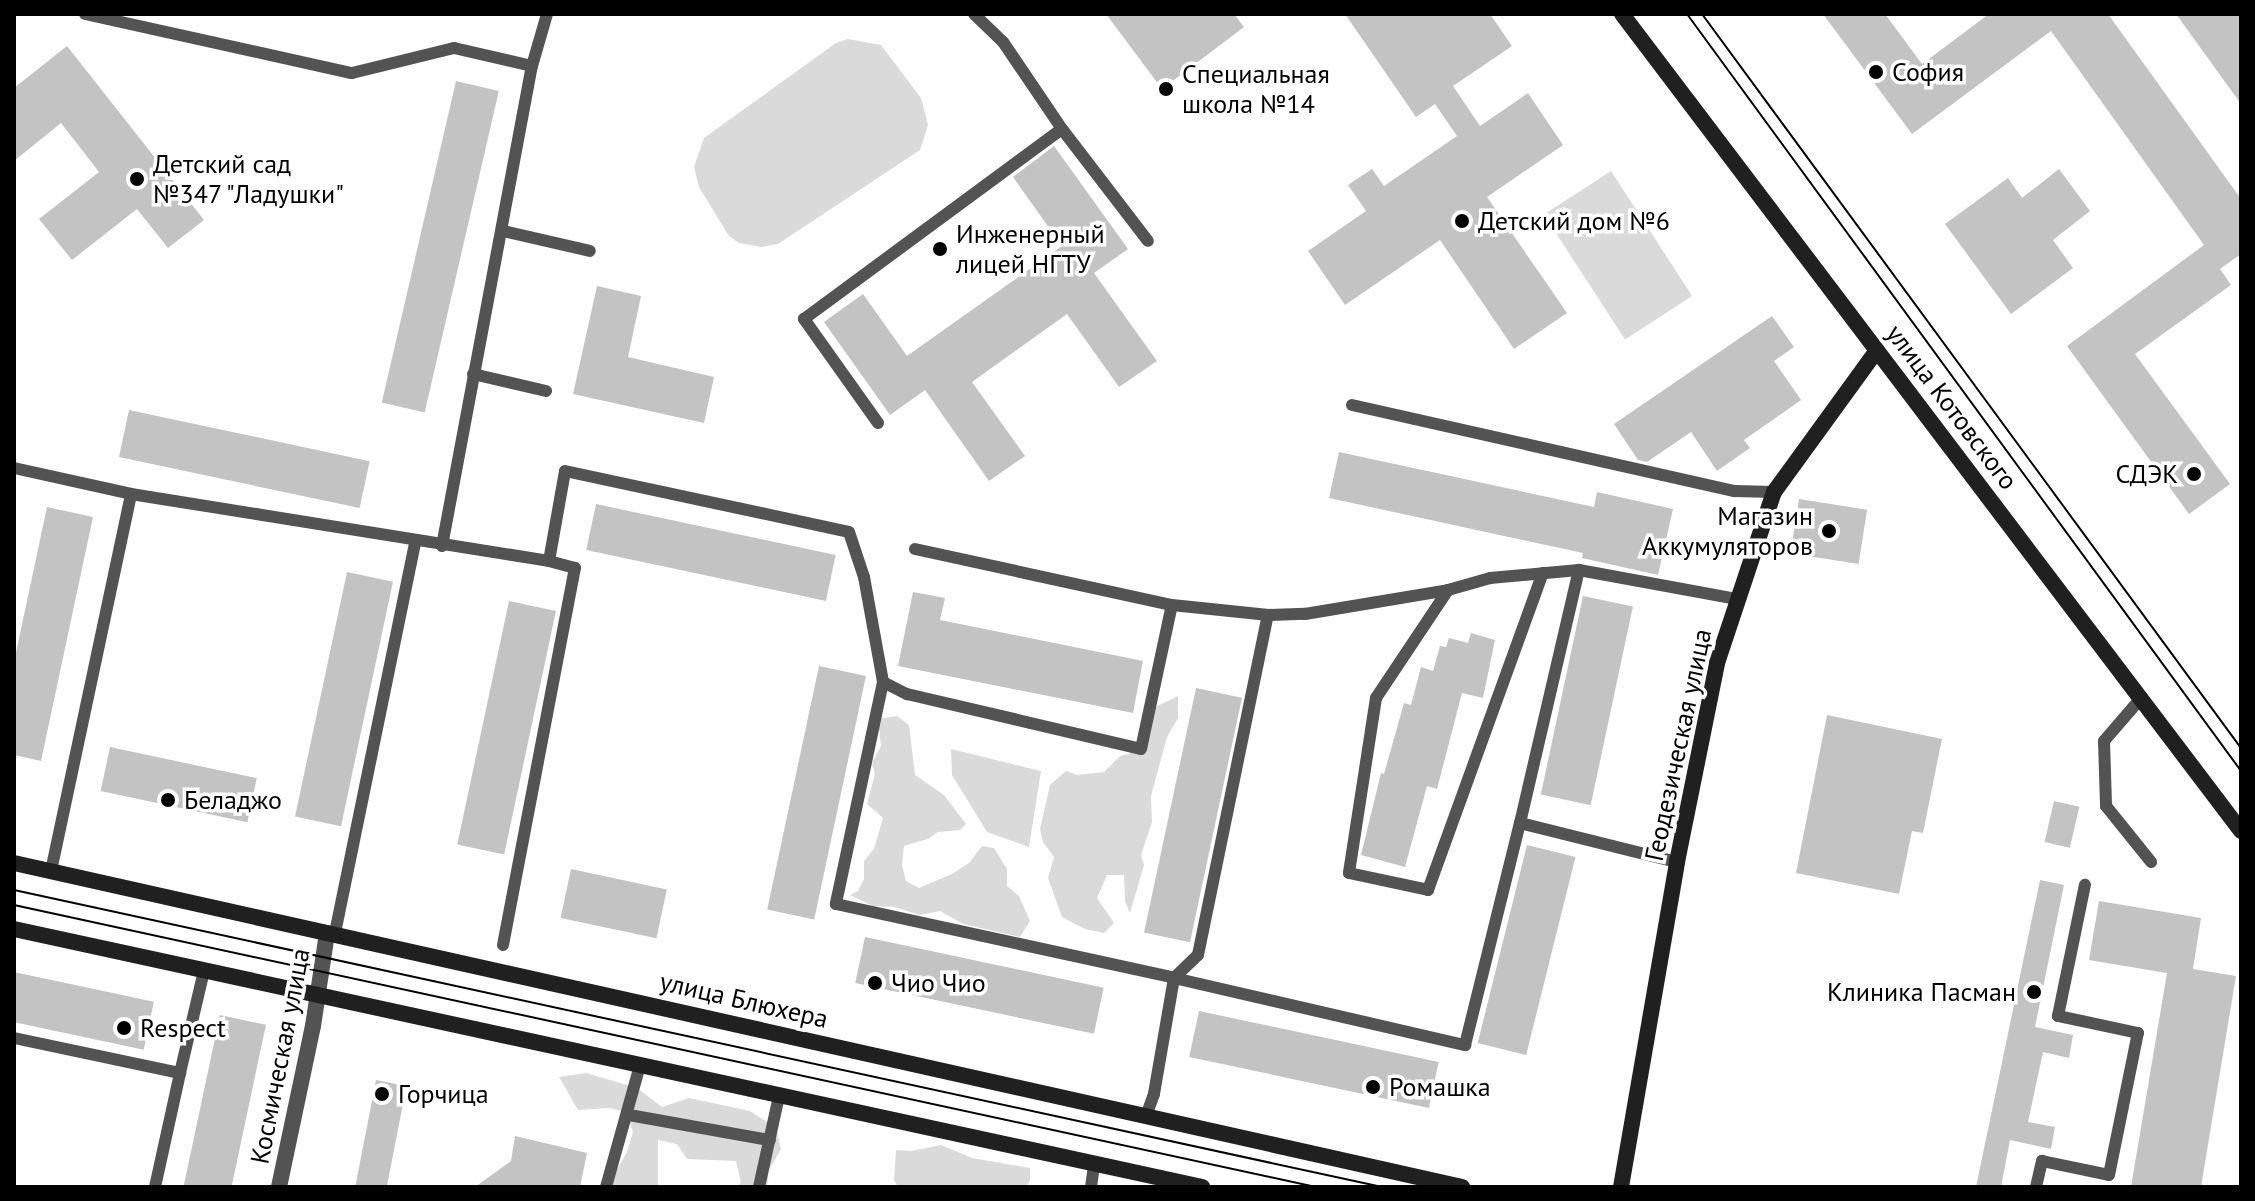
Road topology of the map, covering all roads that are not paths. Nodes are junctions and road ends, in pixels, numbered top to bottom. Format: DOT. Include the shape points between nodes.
graph roads {
  1 [pos="85,14"];
  2 [pos="547,14"];
  3 [pos="974,14"];
  4 [pos="1622,14"];
  5 [pos="532,66"];
  6 [pos="1062,129"];
  7 [pos="503,231"];
  8 [pos="1148,241"];
  9 [pos="590,251"];
  10 [pos="1877,350"];
  11 [pos="473,374"];
  12 [pos="546,391"];
  13 [pos="1352,405"];
  14 [pos="878,423"];
  15 [pos="14,468"];
  16 [pos="1774,492"];
  17 [pos="131,494"];
  18 [pos="415,542"];
  19 [pos="442,546"];
  20 [pos="915,549"];
  21 [pos="549,561"];
  22 [pos="1579,570"];
  23 [pos="1543,573"];
  24 [pos="1448,590"];
  25 [pos="1737,599"];
  26 [pos="1172,605"];
  27 [pos="1268,615"];
  28 [pos="883,682"];
  29 [pos="2142,697"];
  30 [pos="1520,823"];
  31 [pos="2241,831"];
  32 [pos="1677,862"];
  33 [pos="2151,862"];
  34 [pos="14,863"];
  35 [pos="51,871"];
  36 [pos="2085,885"];
  37 [pos="14,929"];
  38 [pos="331,933"];
  39 [pos="503,945"];
  40 [pos="204,971"];
  41 [pos="1174,978"];
  42 [pos="318,997"];
  43 [pos="14,1038"];
  44 [pos="640,1065"];
  45 [pos="180,1073"];
  46 [pos="779,1096"];
  47 [pos="629,1115"];
  48 [pos="1146,1116"];
  49 [pos="770,1140"];
  50 [pos="1094,1165"];
  51 [pos="155,1187"];
  52 [pos="279,1187"];
  53 [pos="606,1187"];
  54 [pos="759,1187"];
  55 [pos="1091,1187"];
  56 [pos="1202,1187"];
  57 [pos="1462,1187"];
  58 [pos="1621,1187"];
  59 [pos="2036,1187"];
  1 -- 5 [label="lane" via="352,73 454,48"];
  2 -- 5 [label="lane"];
  3 -- 6 [label="lane" via="1003,42"];
  4 -- 10 [label="street, улица Котовского"];
  5 -- 7 [label="lane"];
  6 -- 8 [label="lane"];
  6 -- 14 [label="lane" via="804,319"];
  7 -- 9 [label="lane"];
  7 -- 11 [label="lane"];
  10 -- 16 [label="street, Геодезическая улица"];
  10 -- 29 [label="street, улица Котовского"];
  11 -- 12 [label="lane"];
  11 -- 19 [label="lane"];
  13 -- 16 [label="lane" via="1734,491"];
  15 -- 17 [label="lane"];
  16 -- 25 [label="street, Геодезическая улица"];
  17 -- 18 [label="lane"];
  17 -- 35 [label="lane"];
  18 -- 19 [label="lane"];
  18 -- 38 [label="lane"];
  19 -- 21 [label="lane"];
  20 -- 26 [label="lane"];
  21 -- 28 [label="lane" via="565,471 849,532 864,577"];
  21 -- 39 [label="lane" via="575,568"];
  22 -- 23 [label="lane"];
  22 -- 25 [label="lane"];
  22 -- 30 [label="lane"];
  23 -- 24 [label="lane" via="1490,578"];
  23 -- 24 [label="lane" via="1428,890 1349,873 1376,698"];
  24 -- 27 [label="lane" via="1305,614"];
  25 -- 32 [label="street, Геодезическая улица" via="1717,663"];
  26 -- 27 [label="lane"];
  26 -- 28 [label="lane" via="1141,749 907,694"];
  27 -- 41 [label="lane" via="1198,955"];
  28 -- 41 [label="lane" via="836,904"];
  29 -- 31 [label="street, улица Котовского"];
  29 -- 33 [label="lane" via="2104,741 2106,806"];
  30 -- 32 [label="lane"];
  30 -- 41 [label="lane" via="1465,1045"];
  32 -- 58 [label="street, Геодезическая улица"];
  34 -- 35 [label="street, улица Блюхера"];
  35 -- 38 [label="street, улица Блюхера"];
  36 -- 59 [label="lane" via="2058,1016 2138,1033 2109,1175 2042,1161"];
  37 -- 40 [label="street"];
  38 -- 42 [label="street, Космическая улица"];
  38 -- 48 [label="street, улица Блюхера"];
  40 -- 42 [label="street"];
  40 -- 45 [label="lane"];
  41 -- 48 [label="lane"];
  42 -- 44 [label="street"];
  42 -- 52 [label="street, Космическая улица"];
  43 -- 45 [label="lane"];
  44 -- 46 [label="street"];
  44 -- 47 [label="lane"];
  45 -- 51 [label="lane"];
  46 -- 49 [label="lane"];
  46 -- 50 [label="street"];
  47 -- 49 [label="lane"];
  47 -- 53 [label="lane"];
  48 -- 57 [label="street, улица Блюхера"];
  49 -- 54 [label="lane"];
  50 -- 55 [label="lane"];
  50 -- 56 [label="street"];
}
